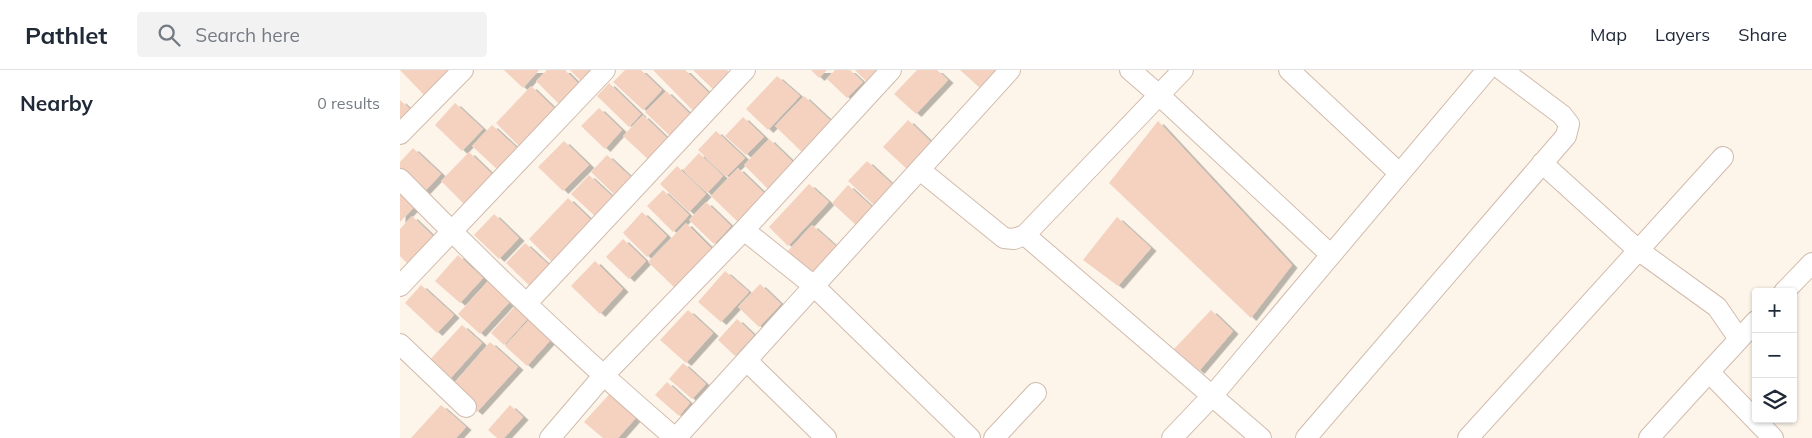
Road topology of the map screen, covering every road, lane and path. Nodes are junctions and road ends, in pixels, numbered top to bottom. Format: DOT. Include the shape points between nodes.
graph roads {
  1 [pos="462,70"];
  2 [pos="605,70"];
  3 [pos="745,70"];
  4 [pos="890,70"];
  5 [pos="1010,70"];
  6 [pos="1130,70"];
  7 [pos="1183,70"];
  8 [pos="1289,70"];
  9 [pos="1487,70"];
  10 [pos="1502,70"];
  11 [pos="1159,95"];
  12 [pos="400,134"];
  13 [pos="1723,157"];
  14 [pos="1542,163"];
  15 [pos="920,170"];
  16 [pos="1399,173"];
  17 [pos="400,179"];
  18 [pos="744,230"];
  19 [pos="452,232"];
  20 [pos="1025,235"];
  21 [pos="1638,250"];
  22 [pos="1330,254"];
  23 [pos="1812,263"];
  24 [pos="400,286"];
  25 [pos="814,286"];
  26 [pos="1788,288"];
  27 [pos="527,303"];
  28 [pos="1752,325"];
  29 [pos="1738,339"];
  30 [pos="400,344"];
  31 [pos="747,361"];
  32 [pos="1709,372"];
  33 [pos="603,376"];
  34 [pos="1036,393"];
  35 [pos="1213,395"];
  36 [pos="466,407"];
  37 [pos="550,438"];
  38 [pos="676,438"];
  39 [pos="826,438"];
  40 [pos="970,438"];
  41 [pos="994,438"];
  42 [pos="1172,438"];
  43 [pos="1261,438"];
  44 [pos="1306,438"];
  45 [pos="1468,438"];
  46 [pos="1649,438"];
  47 [pos="1773,438"];
  1 -- 12 [label="street"];
  2 -- 19 [label="street"];
  3 -- 27 [label="street"];
  4 -- 18 [label="street"];
  5 -- 15 [label="street"];
  6 -- 11 [label="street"];
  7 -- 11 [label="street"];
  8 -- 16 [label="street"];
  9 -- 16 [label="street"];
  10 -- 14 [label="street" via="1562,115 1569,124 1566,136"];
  11 -- 20 [label="street"];
  11 -- 22 [label="street"];
  13 -- 21 [label="street"];
  14 -- 21 [label="street"];
  14 -- 44 [label="street"];
  15 -- 20 [label="street" via="1004,238"];
  15 -- 25 [label="street"];
  16 -- 22 [label="street"];
  17 -- 19 [label="street"];
  18 -- 25 [label="street"];
  18 -- 33 [label="street"];
  19 -- 24 [label="street"];
  19 -- 27 [label="street"];
  20 -- 35 [label="street"];
  21 -- 29 [label="street" via="1716,307"];
  21 -- 45 [label="street"];
  22 -- 35 [label="street"];
  23 -- 26 [label="street"];
  25 -- 31 [label="street"];
  25 -- 40 [label="street"];
  27 -- 33 [label="street"];
  28 -- 29 [label="street"];
  29 -- 32 [label="street"];
  30 -- 36 [label="street"];
  31 -- 38 [label="street"];
  31 -- 39 [label="street"];
  32 -- 46 [label="street"];
  32 -- 47 [label="street"];
  33 -- 37 [label="street"];
  33 -- 38 [label="street"];
  34 -- 41 [label="street"];
  35 -- 42 [label="street"];
  35 -- 43 [label="street"];
}
